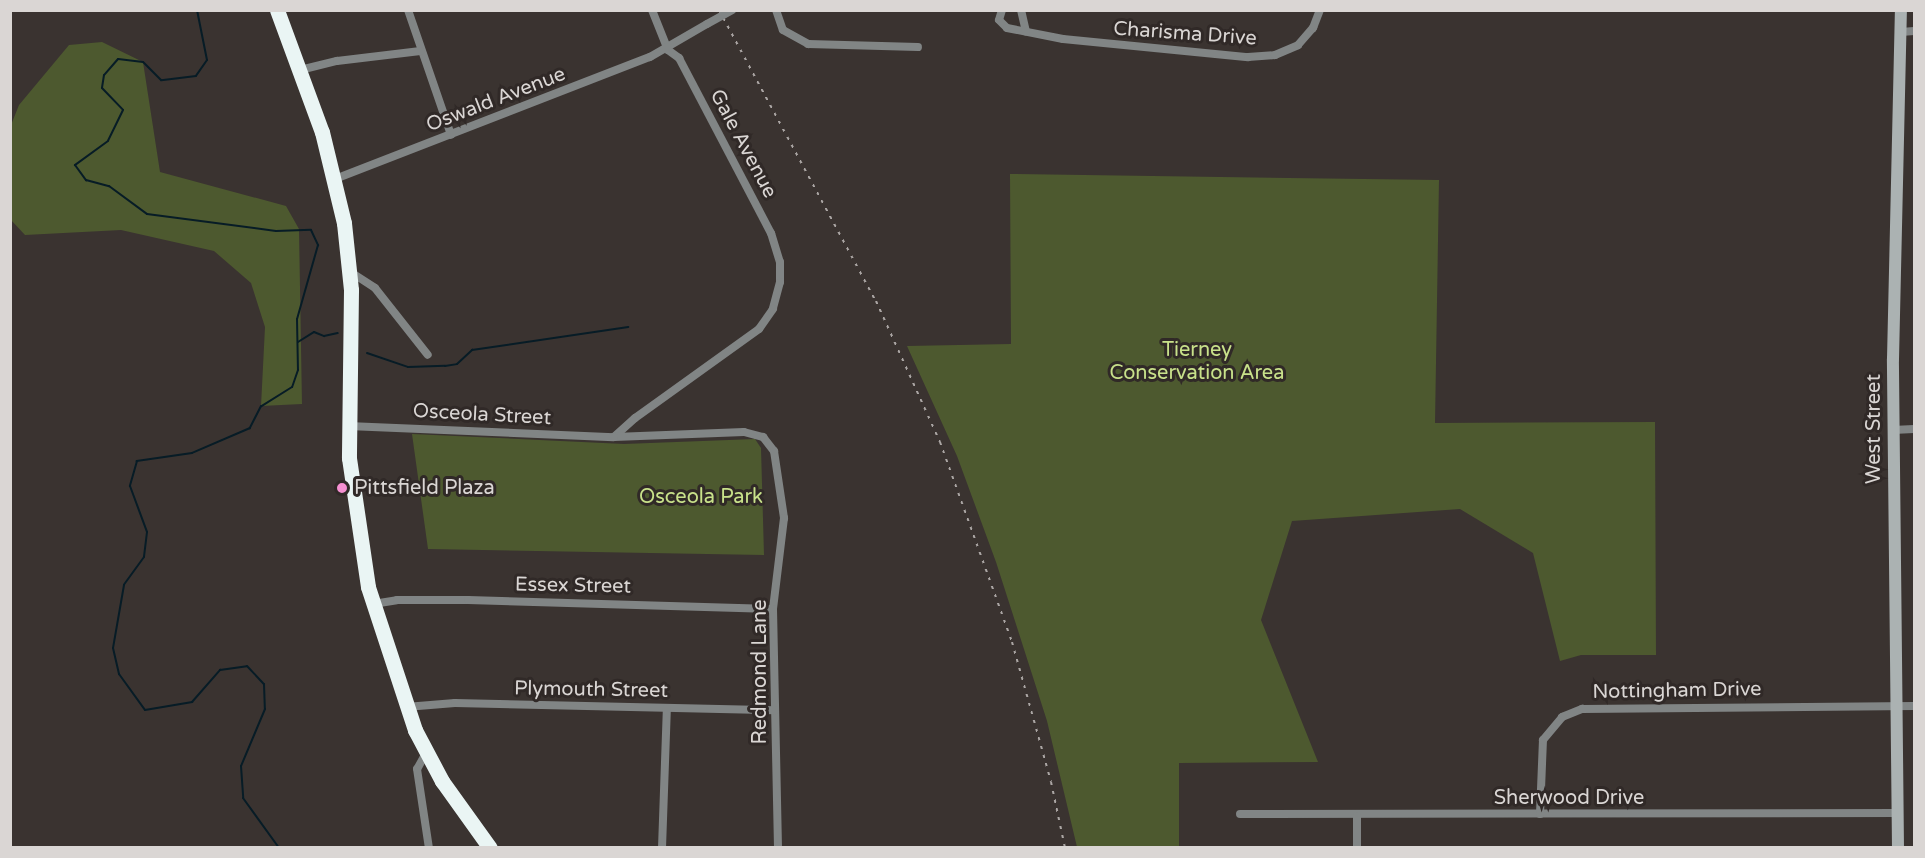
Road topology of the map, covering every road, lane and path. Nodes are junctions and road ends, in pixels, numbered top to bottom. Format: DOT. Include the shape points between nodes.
graph roads {
  1 [pos="277,10"];
  2 [pos="408,10"];
  3 [pos="652,10"];
  4 [pos="732,10"];
  5 [pos="776,10"];
  6 [pos="1002,10"];
  7 [pos="1021,10"];
  8 [pos="1320,10"];
  9 [pos="1901,10"];
  10 [pos="1026,31"];
  11 [pos="1914,31"];
  12 [pos="1901,32"];
  13 [pos="918,47"];
  14 [pos="668,50"];
  15 [pos="420,51"];
  16 [pos="300,70"];
  17 [pos="451,135"];
  18 [pos="335,179"];
  19 [pos="350,271"];
  20 [pos="428,355"];
  21 [pos="348,426"];
  22 [pos="1914,429"];
  23 [pos="1893,430"];
  24 [pos="614,436"];
  25 [pos="373,604"];
  26 [pos="773,609"];
  27 [pos="1914,706"];
  28 [pos="1898,707"];
  29 [pos="406,708"];
  30 [pos="667,708"];
  31 [pos="775,710"];
  32 [pos="426,753"];
  33 [pos="1899,813"];
  34 [pos="1240,814"];
  35 [pos="1540,814"];
  36 [pos="1357,816"];
  37 [pos="429,848"];
  38 [pos="490,848"];
  39 [pos="662,848"];
  40 [pos="778,848"];
  41 [pos="1357,848"];
  42 [pos="1898,848"];
  1 -- 16 [label="highway"];
  2 -- 15 [label="street"];
  3 -- 14 [label="street, Gale Avenue"];
  4 -- 14 [label="street, bridge"];
  5 -- 13 [label="street" via="783,30 808,44"];
  6 -- 10 [label="street, Charisma Drive" via="999,20 1004,26"];
  7 -- 10 [label="street"];
  8 -- 10 [label="street, Charisma Drive" via="1313,28 1298,45 1280,54 1257,57 1110,46"];
  9 -- 12 [label="street, West Street"];
  11 -- 12 [label="street"];
  12 -- 23 [label="street, West Street"];
  14 -- 17 [label="street, Oswald Avenue"];
  14 -- 24 [label="street, Gale Avenue" via="679,58 777,248 781,269 777,297 759,329"];
  15 -- 16 [label="street" via="337,61"];
  15 -- 17 [label="street"];
  16 -- 18 [label="highway"];
  17 -- 18 [label="street, Oswald Avenue"];
  18 -- 19 [label="highway"];
  19 -- 20 [label="street" via="375,288"];
  19 -- 21 [label="highway"];
  21 -- 24 [label="street, Osceola Street"];
  21 -- 25 [label="highway" via="357,535"];
  22 -- 23 [label="street"];
  23 -- 28 [label="street, West Street"];
  24 -- 26 [label="street, Redmond Lane" via="744,432 766,440 778,465 784,518"];
  25 -- 26 [label="street, Essex Street" via="462,600"];
  25 -- 29 [label="highway"];
  26 -- 31 [label="street, Redmond Lane"];
  27 -- 28 [label="street, Nottingham Drive"];
  28 -- 33 [label="street, West Street"];
  28 -- 35 [label="street, Nottingham Drive" via="1594,707 1571,712 1553,724 1543,740"];
  29 -- 30 [label="street, Plymouth Street" via="455,703"];
  29 -- 32 [label="highway"];
  30 -- 31 [label="street, Plymouth Street"];
  30 -- 39 [label="street"];
  31 -- 40 [label="street, Redmond Lane"];
  32 -- 37 [label="street" via="417,769"];
  32 -- 38 [label="highway"];
  33 -- 35 [label="street, Sherwood Drive"];
  33 -- 42 [label="street, West Street"];
  34 -- 36 [label="street, Sherwood Drive"];
  35 -- 36 [label="street, Sherwood Drive"];
  36 -- 41 [label="street"];
}
